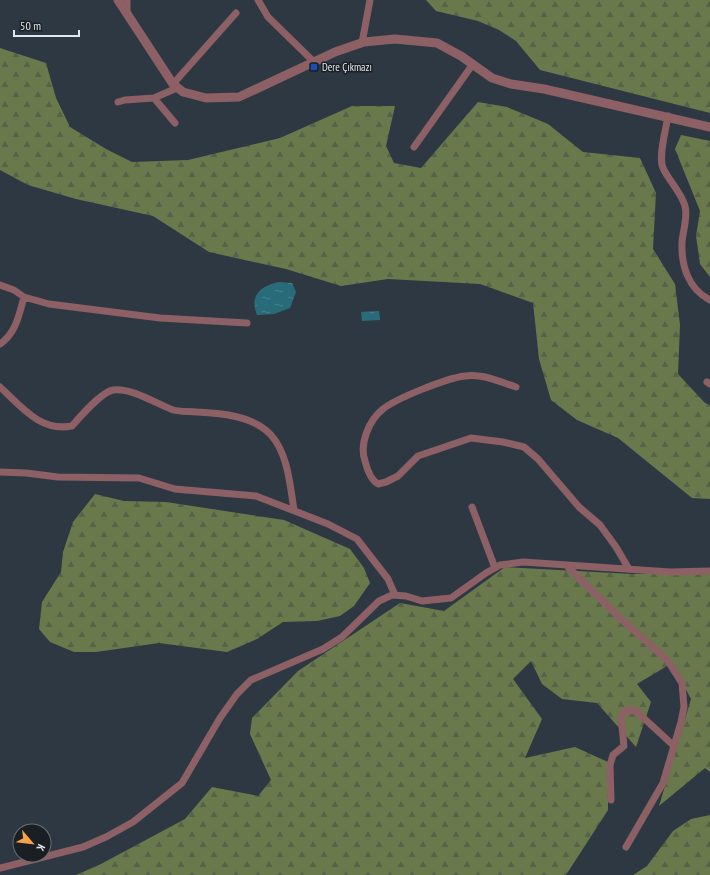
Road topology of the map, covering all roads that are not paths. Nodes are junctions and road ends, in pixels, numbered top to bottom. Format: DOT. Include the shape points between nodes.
graph roads {
  1 [pos="118,0"];
  2 [pos="127,0"];
  3 [pos="258,0"];
  4 [pos="370,0"];
  5 [pos="127,13"];
  6 [pos="236,13"];
  7 [pos="362,42"];
  8 [pos="314,62"];
  9 [pos="473,64"];
  10 [pos="175,86"];
  11 [pos="154,98"];
  12 [pos="118,102"];
  13 [pos="668,116"];
  14 [pos="175,122"];
  15 [pos="710,127"];
  16 [pos="414,147"];
  17 [pos="0,285"];
  18 [pos="24,297"];
  19 [pos="710,300"];
  20 [pos="247,323"];
  21 [pos="0,344"];
  22 [pos="0,387"];
  23 [pos="516,387"];
  24 [pos="0,472"];
  25 [pos="472,507"];
  26 [pos="294,510"];
  27 [pos="567,566"];
  28 [pos="495,568"];
  29 [pos="629,569"];
  30 [pos="710,571"];
  31 [pos="396,595"];
  32 [pos="674,746"];
  33 [pos="611,800"];
  34 [pos="626,847"];
  35 [pos="0,868"];
  1 -- 5 [label="street"];
  2 -- 5 [label="street"];
  3 -- 8 [label="street" via="268,17"];
  4 -- 7 [label="street"];
  5 -- 10 [label="street"];
  6 -- 10 [label="street"];
  7 -- 8 [label="street"];
  7 -- 9 [label="street" via="395,39 437,43"];
  8 -- 10 [label="street" via="239,97 206,98 183,92"];
  9 -- 13 [label="street" via="492,78 511,84"];
  9 -- 16 [label="street"];
  10 -- 11 [label="street"];
  11 -- 12 [label="street"];
  11 -- 14 [label="street"];
  13 -- 15 [label="street"];
  13 -- 19 [label="street" via="662,167 685,204 682,242 684,268 690,282"];
  17 -- 18 [label="street"];
  18 -- 20 [label="street" via="49,304 160,318"];
  18 -- 21 [label="street" via="13,330"];
  22 -- 26 [label="street" via="34,419 54,427 72,426 92,405 109,391 115,390 124,390 175,410 236,416 257,425 272,436 282,452"];
  23 -- 29 [label="street" via="481,376 465,376 428,387 382,409 364,437 362,448 373,481 378,484 386,482 398,476 418,456 471,438 524,447 538,459 579,507 600,525"];
  24 -- 26 [label="street" via="58,477 139,478 175,489 256,496"];
  25 -- 28 [label="street"];
  26 -- 31 [label="street" via="357,539 388,579"];
  27 -- 28 [label="street" via="523,562"];
  27 -- 29 [label="street"];
  27 -- 32 [label="street" via="668,662 682,683 684,707"];
  28 -- 31 [label="street" via="451,598 422,601"];
  29 -- 30 [label="street"];
  31 -- 35 [label="street" via="379,601 342,637 323,649 251,680 236,694 182,783 133,822 83,847"];
  32 -- 33 [label="street" via="635,710 625,711 621,717 624,746 613,755 610,765"];
  32 -- 34 [label="street" via="663,783"];
}
